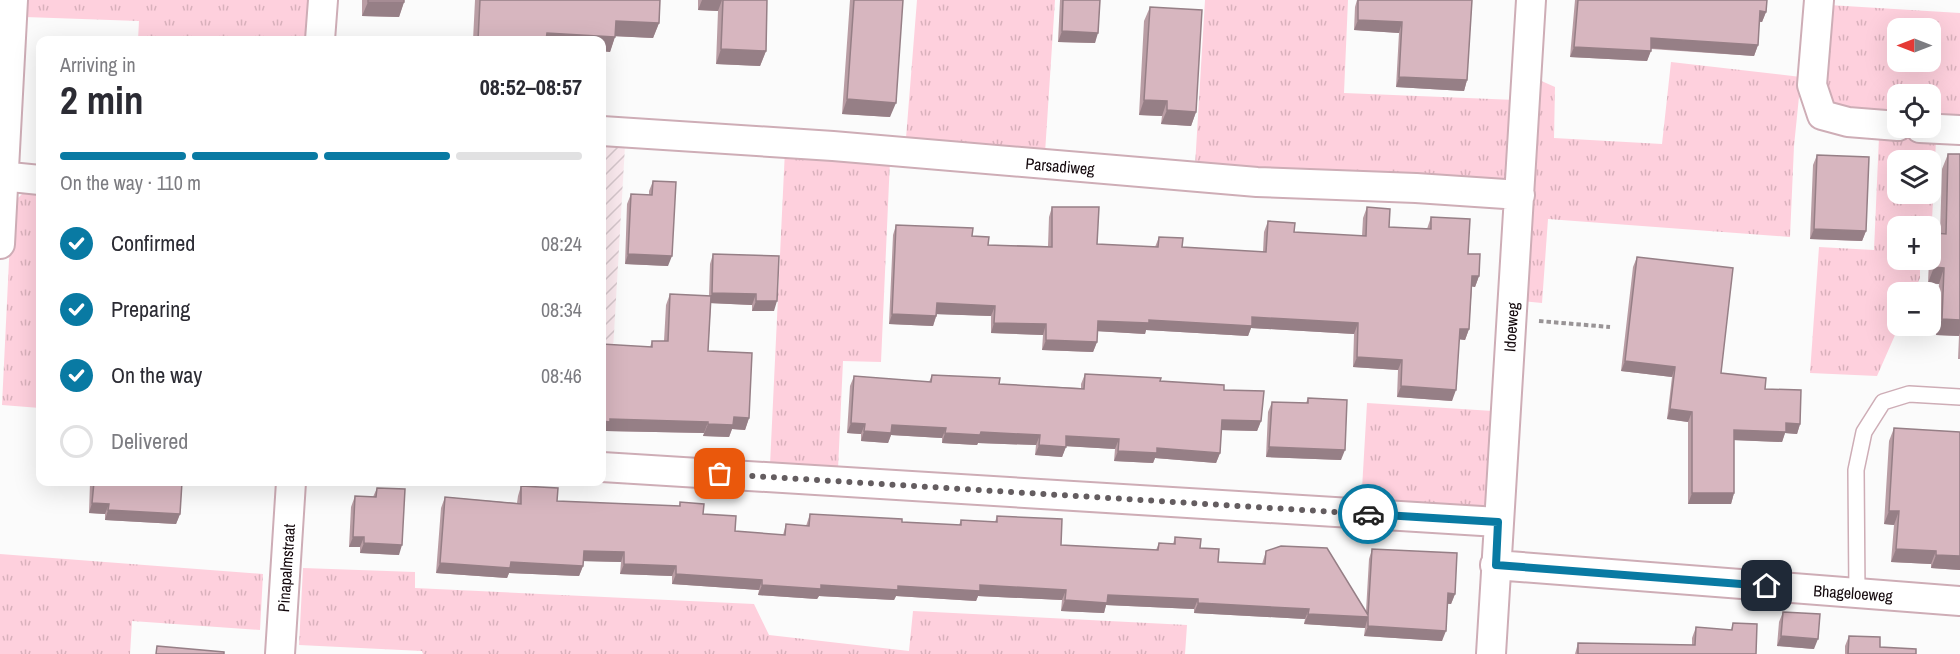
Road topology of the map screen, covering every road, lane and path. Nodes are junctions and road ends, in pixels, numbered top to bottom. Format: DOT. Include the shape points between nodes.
graph roads {
  1 [pos="14,0"];
  2 [pos="323,0"];
  3 [pos="1531,0"];
  4 [pos="1819,0"];
  5 [pos="320,36"];
  6 [pos="1887,125"];
  7 [pos="1941,129"];
  8 [pos="1960,130"];
  9 [pos="606,131"];
  10 [pos="2,177"];
  11 [pos="36,180"];
  12 [pos="1520,195"];
  13 [pos="0,244"];
  14 [pos="1512,318"];
  15 [pos="1610,327"];
  16 [pos="1960,397"];
  17 [pos="606,467"];
  18 [pos="291,486"];
  19 [pos="1498,522"];
  20 [pos="1496,565"];
  21 [pos="1857,594"];
  22 [pos="1960,601"];
  23 [pos="280,654"];
  24 [pos="1491,654"];
  1 -- 10 [label="street"];
  2 -- 5 [label="street"];
  3 -- 12 [label="street, Idoeweg"];
  4 -- 6 [label="street" via="1812,85 1822,115"];
  7 -- 8 [label="street"];
  9 -- 12 [label="street, Parsadiweg" via="1257,182"];
  10 -- 11 [label="street"];
  10 -- 13 [label="street"];
  12 -- 14 [label="street, Idoeweg"];
  14 -- 15 [label="path"];
  14 -- 19 [label="street, Idoeweg"];
  16 -- 21 [label="lane" via="1909,394 1883,402 1864,432 1856,470"];
  17 -- 19 [label="street"];
  18 -- 23 [label="street, Pinapalmstraat"];
  19 -- 20 [label="street, Idoeweg"];
  20 -- 21 [label="street, Bhageloeweg"];
  20 -- 24 [label="street, Idoeweg"];
  21 -- 22 [label="street, Bhageloeweg"];
}
